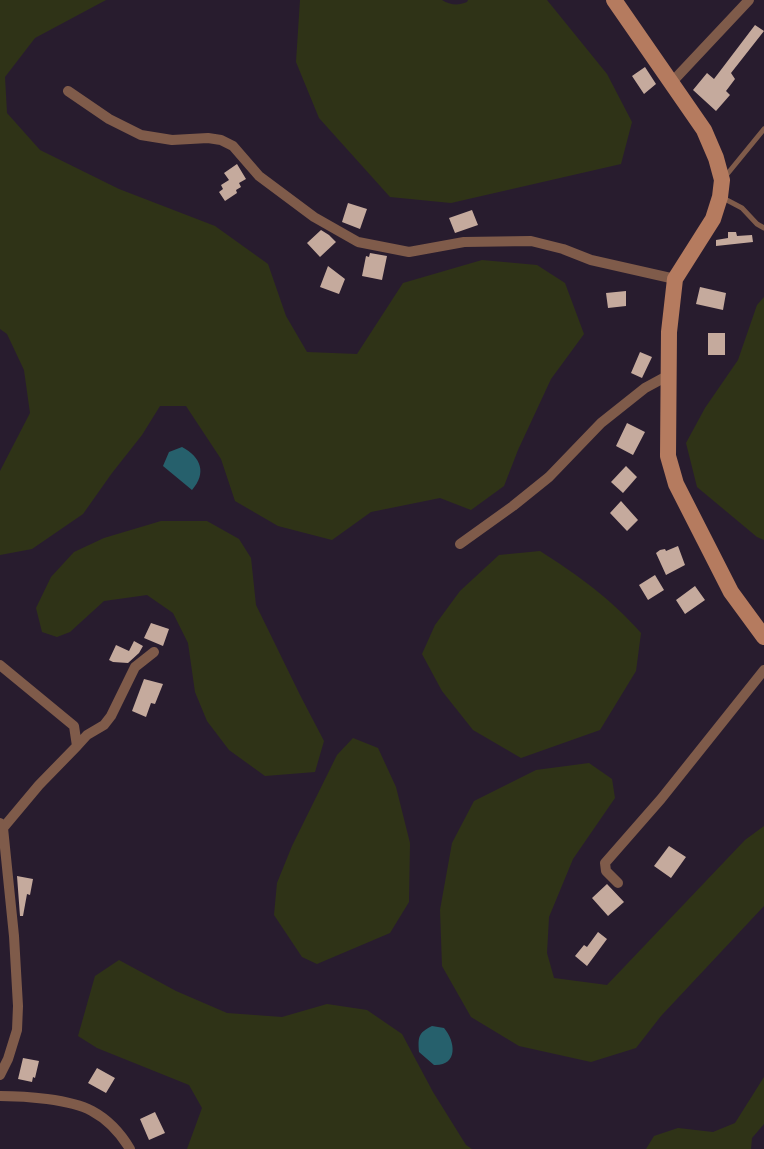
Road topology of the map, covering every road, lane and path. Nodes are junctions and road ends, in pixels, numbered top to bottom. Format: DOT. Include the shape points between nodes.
graph roads {
  1 [pos="614,0"];
  2 [pos="749,0"];
  3 [pos="672,82"];
  4 [pos="68,91"];
  5 [pos="764,129"];
  6 [pos="722,180"];
  7 [pos="720,197"];
  8 [pos="764,228"];
  9 [pos="675,279"];
  10 [pos="669,374"];
  11 [pos="460,544"];
  12 [pos="764,637"];
  13 [pos="154,652"];
  14 [pos="0,665"];
  15 [pos="764,670"];
  16 [pos="77,746"];
  17 [pos="1,826"];
  18 [pos="618,883"];
  19 [pos="0,1074"];
  20 [pos="0,1096"];
  21 [pos="130,1149"];
  1 -- 3 [label="main road"];
  2 -- 3 [label="street"];
  3 -- 6 [label="main road" via="704,130"];
  4 -- 9 [label="street" via="141,135 172,140 208,138 233,146 259,176 314,217 358,242 409,252 464,242 531,241"];
  5 -- 6 [label="lane"];
  6 -- 7 [label="main road"];
  7 -- 8 [label="lane" via="742,208"];
  7 -- 9 [label="main road" via="713,219"];
  9 -- 10 [label="main road"];
  10 -- 11 [label="street" via="601,423 549,477"];
  10 -- 12 [label="main road" via="668,456 676,484 731,592"];
  13 -- 16 [label="street" via="135,667 104,725"];
  14 -- 16 [label="street" via="74,726"];
  15 -- 18 [label="street" via="605,863 606,871"];
  16 -- 17 [label="street"];
  17 -- 19 [label="street" via="18,1006 17,1030"];
  20 -- 21 [label="street" via="69,1102 91,1110 113,1127"];
}
